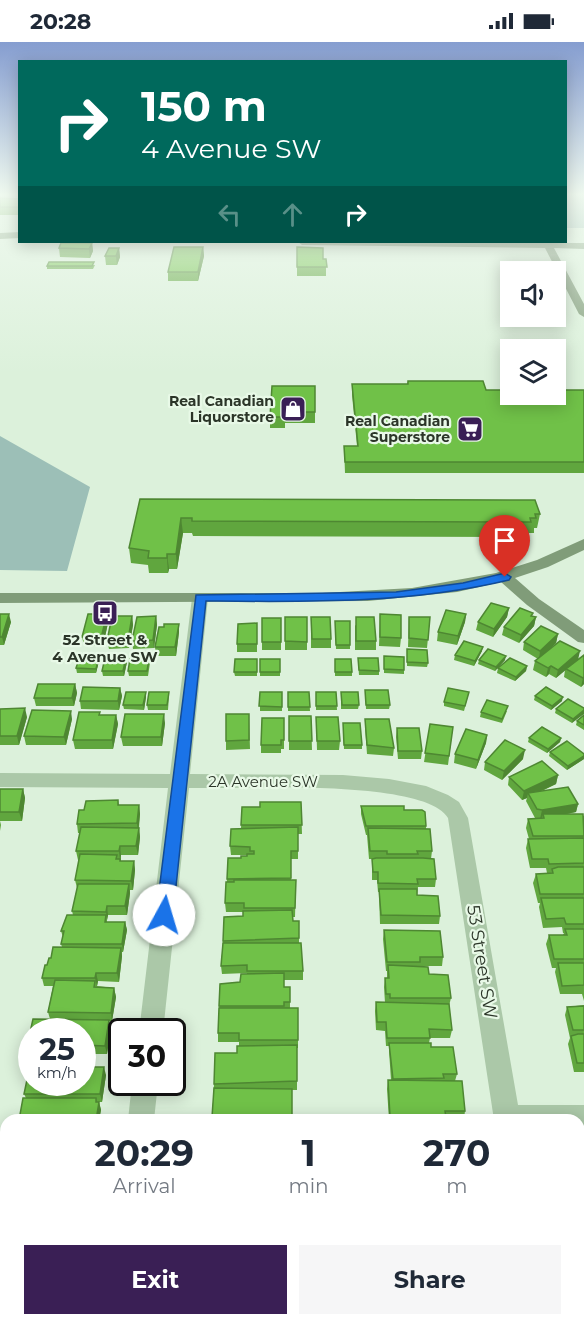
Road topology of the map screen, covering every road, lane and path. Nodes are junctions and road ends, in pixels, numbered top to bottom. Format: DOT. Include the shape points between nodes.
graph roads {
  1 [pos="552,253"];
  2 [pos="584,314"];
  3 [pos="584,544"];
  4 [pos="505,577"];
  5 [pos="0,598"];
  6 [pos="200,598"];
  7 [pos="584,638"];
  8 [pos="0,780"];
  9 [pos="179,781"];
  10 [pos="451,804"];
  11 [pos="153,1018"];
  12 [pos="144,1096"];
  13 [pos="142,1114"];
  14 [pos="506,1114"];
  1 -- 2 [label="street"];
  3 -- 4 [label="street"];
  4 -- 6 [label="street" via="396,595"];
  4 -- 7 [label="street"];
  5 -- 6 [label="street"];
  6 -- 9 [label="street"];
  8 -- 9 [label="street, 2A Avenue SW"];
  9 -- 10 [label="street, 2A Avenue SW" via="365,783 426,794"];
  9 -- 11 [label="street"];
  10 -- 14 [label="street, 53 Street SW" via="459,818"];
  12 -- 13 [label="street"];
}
